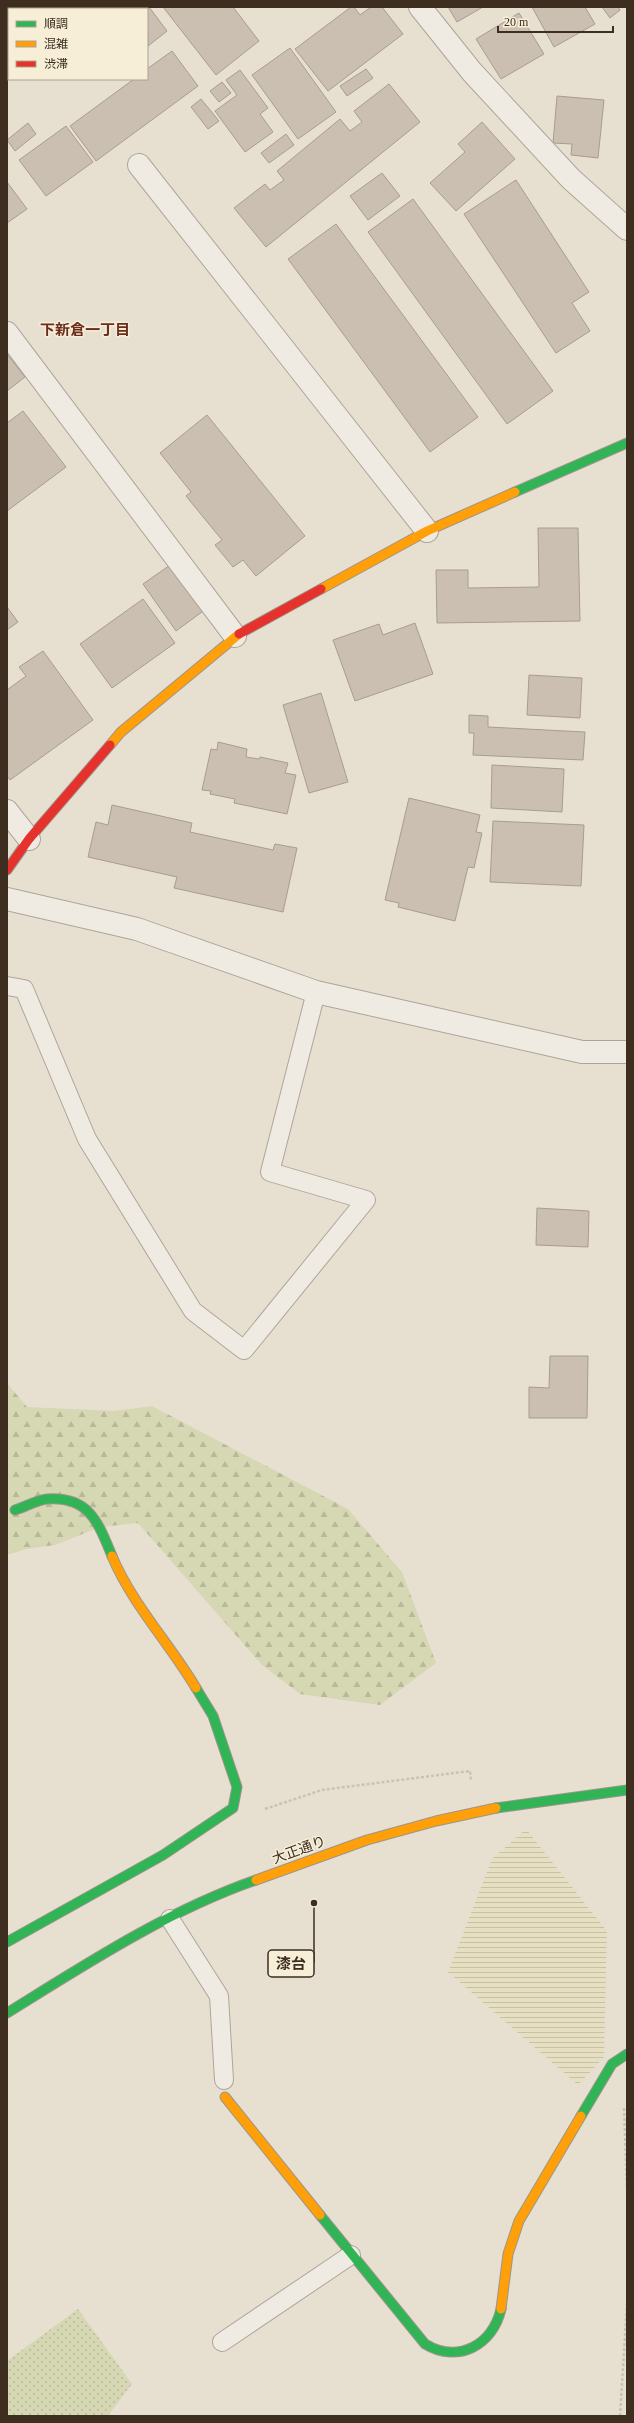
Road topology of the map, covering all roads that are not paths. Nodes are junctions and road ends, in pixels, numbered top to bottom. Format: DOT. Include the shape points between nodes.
graph roads {
  1 [pos="420,7"];
  2 [pos="139,165"];
  3 [pos="627,229"];
  4 [pos="7,333"];
  5 [pos="627,443"];
  6 [pos="427,531"];
  7 [pos="235,636"];
  8 [pos="7,811"];
  9 [pos="29,839"];
  10 [pos="7,870"];
  11 [pos="7,899"];
  12 [pos="7,986"];
  13 [pos="316,992"];
  14 [pos="627,1052"];
  15 [pos="15,1510"];
  16 [pos="627,1790"];
  17 [pos="170,1919"];
  18 [pos="7,1942"];
  19 [pos="7,2013"];
  20 [pos="627,2054"];
  21 [pos="224,2088"];
  22 [pos="351,2254"];
  23 [pos="222,2342"];
  1 -- 3 [label="street" via="472,72 571,179"];
  2 -- 6 [label="street"];
  4 -- 7 [label="street"];
  5 -- 6 [label="street"];
  6 -- 7 [label="street"];
  7 -- 9 [label="street" via="121,732"];
  8 -- 9 [label="street"];
  9 -- 10 [label="street"];
  11 -- 13 [label="street" via="137,929"];
  12 -- 13 [label="lane" via="24,989 87,1139 193,1311 244,1350 366,1200 270,1172"];
  13 -- 14 [label="street" via="582,1052"];
  15 -- 18 [label="street" via="46,1499 72,1501 89,1510 100,1527 122,1579 180,1661 213,1716 237,1787 233,1808 176,1847"];
  16 -- 17 [label="street, 大正通り" via="594,1792 515,1804 436,1821 367,1840 247,1883"];
  17 -- 19 [label="street, 大正通り" via="97,1957"];
  17 -- 21 [label="lane" via="219,1996"];
  20 -- 22 [label="street" via="612,2064 519,2221 510,2246 503,2307 498,2322 487,2338 473,2348 454,2355 436,2351 425,2344"];
  21 -- 22 [label="street"];
  22 -- 23 [label="lane"];
}
